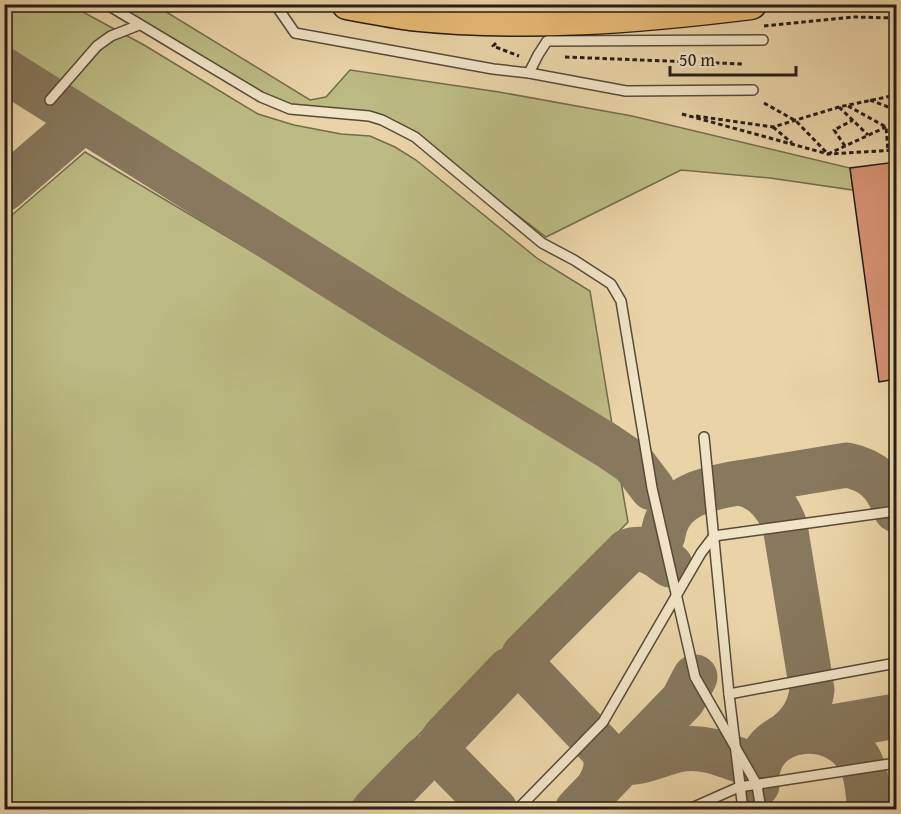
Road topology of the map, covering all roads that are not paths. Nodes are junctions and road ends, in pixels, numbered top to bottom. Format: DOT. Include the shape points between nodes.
graph roads {
  1 [pos="106,4"];
  2 [pos="275,4"];
  3 [pos="347,4"];
  4 [pos="751,4"];
  5 [pos="139,25"];
  6 [pos="763,40"];
  7 [pos="529,73"];
  8 [pos="753,90"];
  9 [pos="50,100"];
  10 [pos="705,437"];
  11 [pos="897,511"];
  12 [pos="714,536"];
  13 [pos="676,596"];
  14 [pos="897,663"];
  15 [pos="729,694"];
  16 [pos="734,745"];
  17 [pos="897,763"];
  18 [pos="757,785"];
  19 [pos="738,788"];
  20 [pos="517,810"];
  21 [pos="687,810"];
  22 [pos="743,810"];
  23 [pos="761,810"];
  1 -- 5 [label="lane"];
  2 -- 7 [label="lane" via="295,33"];
  3 -- 4 [label="main road" via="408,15 517,20 678,13"];
  5 -- 9 [label="lane" via="97,46"];
  5 -- 13 [label="lane" via="261,97 290,109 369,117 396,126 542,243 610,284 621,301 652,488"];
  6 -- 7 [label="lane" via="547,41"];
  7 -- 8 [label="lane" via="626,91"];
  10 -- 12 [label="lane"];
  11 -- 12 [label="lane"];
  12 -- 13 [label="lane"];
  12 -- 15 [label="lane"];
  13 -- 16 [label="lane" via="695,677"];
  13 -- 20 [label="lane" via="603,722"];
  14 -- 15 [label="lane"];
  15 -- 16 [label="lane"];
  16 -- 18 [label="lane"];
  16 -- 19 [label="lane"];
  17 -- 18 [label="lane"];
  18 -- 19 [label="lane"];
  18 -- 23 [label="lane"];
  19 -- 21 [label="lane"];
  19 -- 22 [label="lane"];
}
